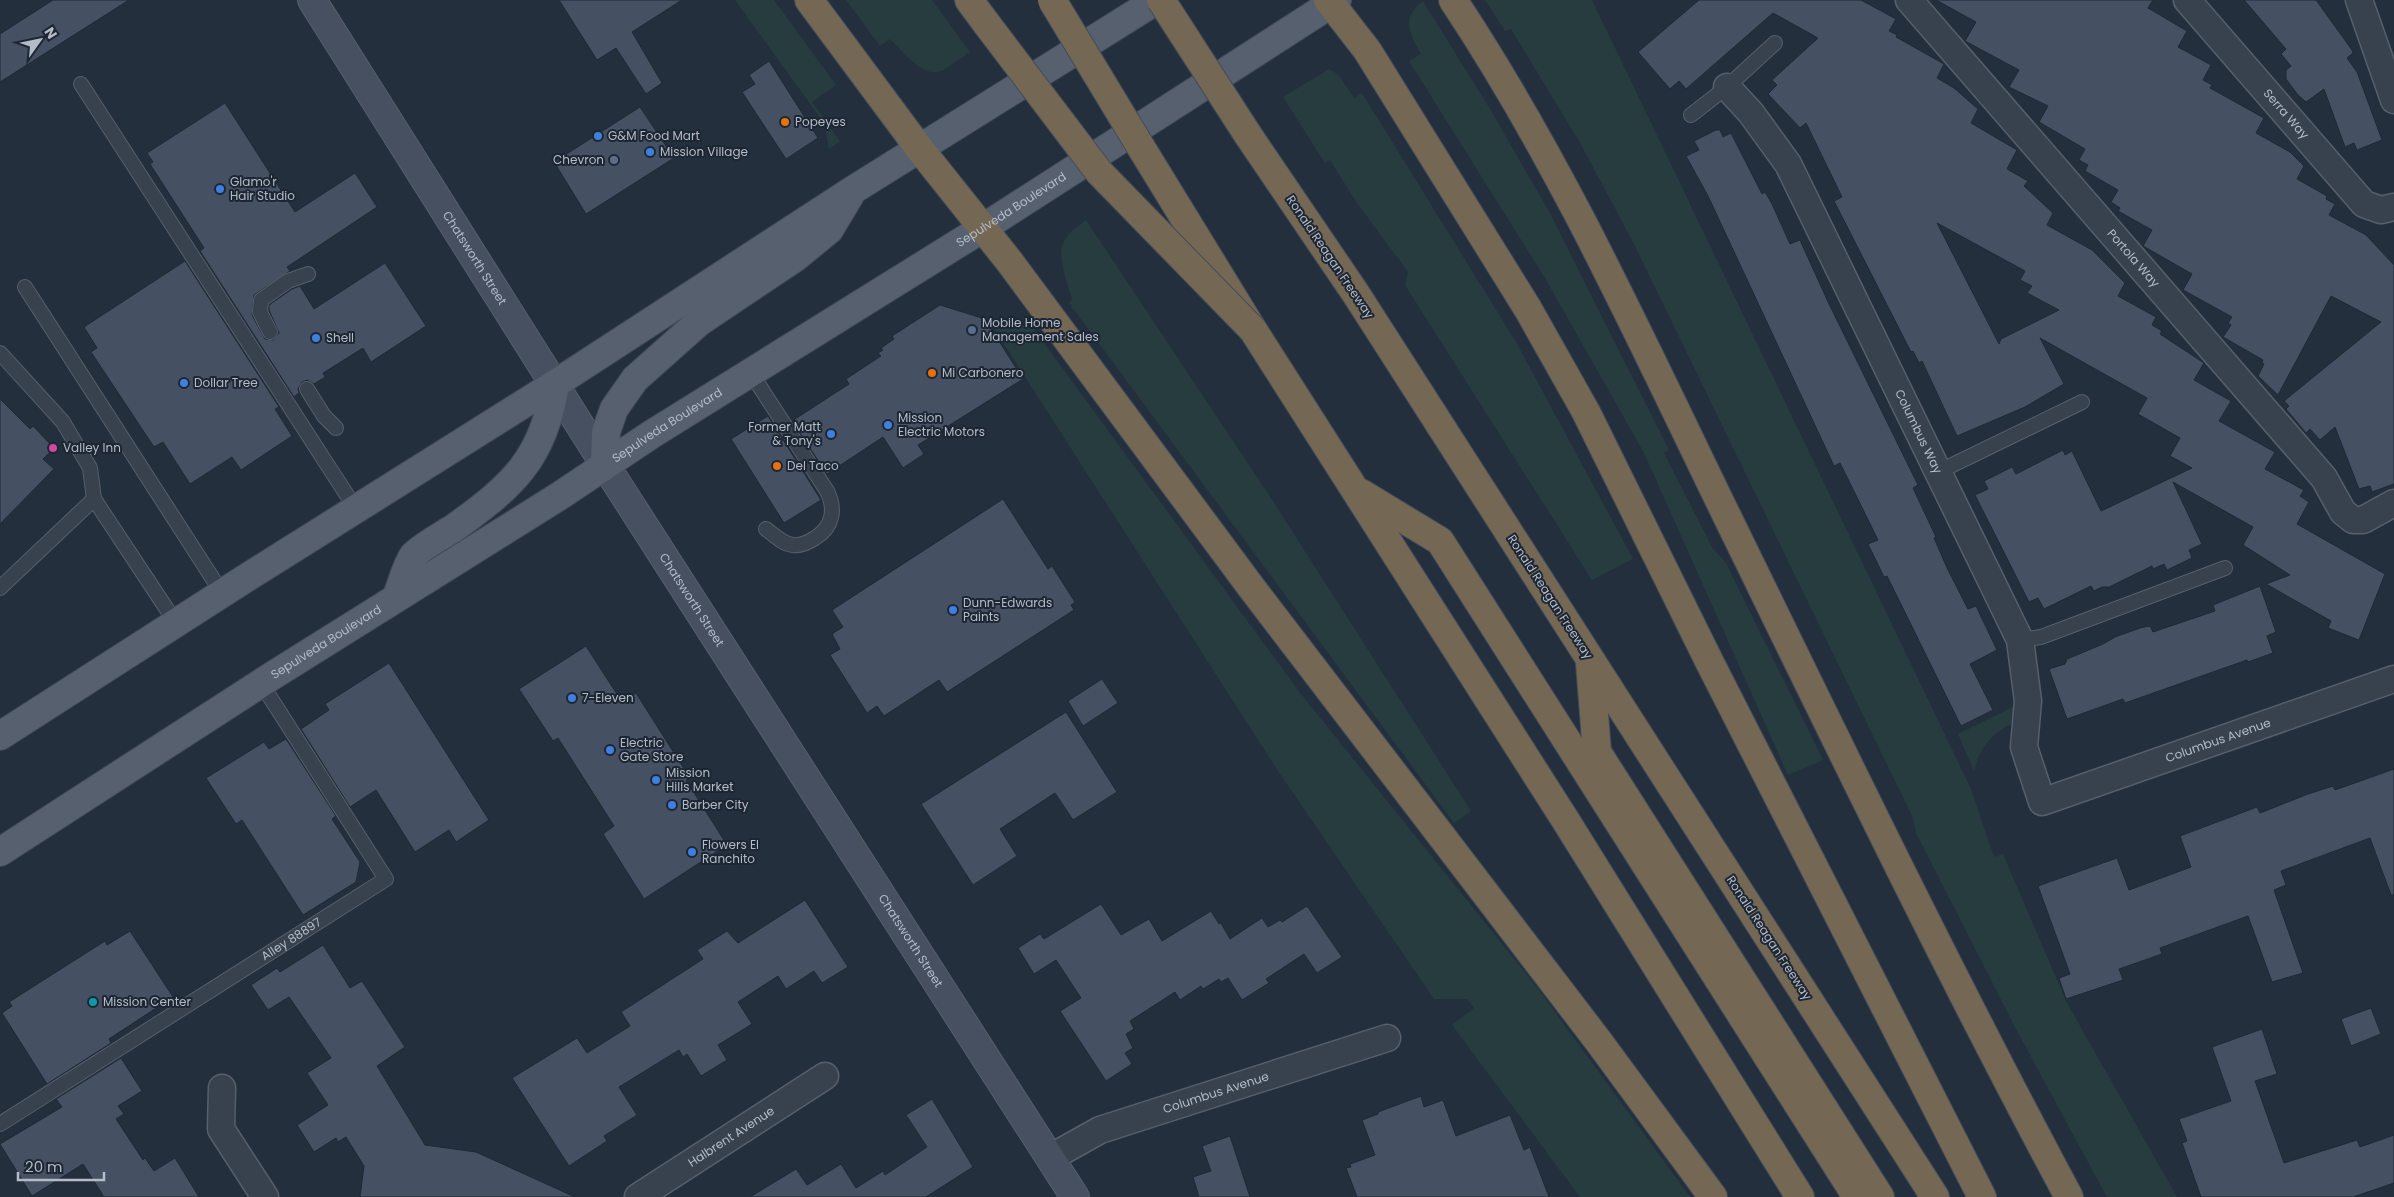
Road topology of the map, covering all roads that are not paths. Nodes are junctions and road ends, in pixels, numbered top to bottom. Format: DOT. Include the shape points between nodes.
graph roads {
  1 [pos="312,0"];
  2 [pos="810,0"];
  3 [pos="969,0"];
  4 [pos="1052,0"];
  5 [pos="1157,0"];
  6 [pos="1161,0"];
  7 [pos="1909,0"];
  8 [pos="2187,0"];
  9 [pos="2359,0"];
  10 [pos="1332,1"];
  11 [pos="1455,3"];
  12 [pos="1775,43"];
  13 [pos="81,84"];
  14 [pos="1727,87"];
  15 [pos="2394,100"];
  16 [pos="1691,114"];
  17 [pos="919,148"];
  18 [pos="853,190"];
  19 [pos="2394,207"];
  20 [pos="983,228"];
  21 [pos="308,274"];
  22 [pos="25,287"];
  23 [pos="1253,330"];
  24 [pos="270,332"];
  25 [pos="0,353"];
  26 [pos="751,373"];
  27 [pos="555,384"];
  28 [pos="307,389"];
  29 [pos="2082,402"];
  30 [pos="336,428"];
  31 [pos="605,465"];
  32 [pos="1938,472"];
  33 [pos="1355,490"];
  34 [pos="94,499"];
  35 [pos="2394,503"];
  36 [pos="356,509"];
  37 [pos="766,529"];
  38 [pos="2225,568"];
  39 [pos="0,588"];
  40 [pos="222,593"];
  41 [pos="396,598"];
  42 [pos="176,623"];
  43 [pos="2020,640"];
  44 [pos="1590,659"];
  45 [pos="2394,678"];
  46 [pos="261,683"];
  47 [pos="0,736"];
  48 [pos="2042,802"];
  49 [pos="0,852"];
  50 [pos="1386,1038"];
  51 [pos="825,1076"];
  52 [pos="222,1088"];
  53 [pos="0,1124"];
  54 [pos="1050,1158"];
  55 [pos="265,1197"];
  56 [pos="638,1197"];
  57 [pos="1075,1197"];
  58 [pos="1713,1197"];
  59 [pos="1800,1197"];
  60 [pos="1857,1197"];
  61 [pos="1880,1197"];
  62 [pos="1935,1197"];
  63 [pos="1982,1197"];
  64 [pos="2070,1197"];
  1 -- 27 [label="main road, Chatsworth Street"];
  2 -- 17 [label="highway"];
  3 -- 23 [label="highway, bridge" via="1098,172"];
  4 -- 23 [label="highway, bridge"];
  5 -- 17 [label="main road"];
  6 -- 44 [label="highway, Ronald Reagan Freeway, bridge" via="1356,294"];
  7 -- 35 [label="street, Portola Way" via="2324,478 2343,512 2353,520 2363,520"];
  8 -- 19 [label="street, Serra Way" via="2364,204 2381,210"];
  9 -- 15 [label="street"];
  10 -- 20 [label="main road, Sepulveda Boulevard"];
  10 -- 63 [label="highway" via="1364,46 1528,309 1586,412 1704,652"];
  11 -- 64 [label="highway" via="1559,178 1600,256 1911,894"];
  12 -- 14 [label="lane"];
  13 -- 36 [label="lane"];
  14 -- 16 [label="lane"];
  14 -- 32 [label="street, Columbus Way" via="1751,113 1788,164"];
  17 -- 18 [label="main road"];
  17 -- 20 [label="highway"];
  18 -- 27 [label="main road"];
  18 -- 31 [label="main road" via="829,230 796,257 698,322 635,379 614,409 606,432"];
  20 -- 26 [label="main road, Sepulveda Boulevard"];
  20 -- 58 [label="highway" via="1245,580 1599,1042"];
  21 -- 24 [label="lane" via="292,279 261,300 260,312"];
  22 -- 40 [label="lane"];
  23 -- 33 [label="highway"];
  25 -- 34 [label="lane" via="63,422 90,468"];
  26 -- 31 [label="main road, Sepulveda Boulevard"];
  26 -- 37 [label="lane" via="827,491 832,505 830,524 808,543 787,544"];
  27 -- 31 [label="main road, Chatsworth Street"];
  27 -- 36 [label="main road"];
  27 -- 41 [label="main road" via="552,409 534,453 494,499 414,556"];
  28 -- 30 [label="lane"];
  29 -- 32 [label="lane"];
  31 -- 41 [label="main road, Sepulveda Boulevard"];
  31 -- 54 [label="main road, Chatsworth Street"];
  32 -- 43 [label="street, Columbus Way"];
  33 -- 59 [label="highway"];
  33 -- 60 [label="highway" via="1440,542"];
  34 -- 39 [label="lane"];
  34 -- 42 [label="lane"];
  36 -- 40 [label="main road"];
  38 -- 43 [label="lane" via="2041,637"];
  40 -- 42 [label="main road"];
  41 -- 46 [label="main road, Sepulveda Boulevard"];
  42 -- 47 [label="main road"];
  43 -- 48 [label="street, Columbus Way" via="2028,701 2024,747"];
  44 -- 61 [label="highway" via="1597,752"];
  44 -- 62 [label="highway, Ronald Reagan Freeway"];
  45 -- 48 [label="street, Columbus Avenue"];
  46 -- 49 [label="main road, Sepulveda Boulevard"];
  46 -- 53 [label="lane, Alley 88897" via="386,879"];
  50 -- 54 [label="street, Columbus Avenue" via="1100,1130"];
  51 -- 56 [label="street, Halbrent Avenue"];
  52 -- 55 [label="street" via="221,1129"];
  54 -- 57 [label="main road, Chatsworth Street"];
}
